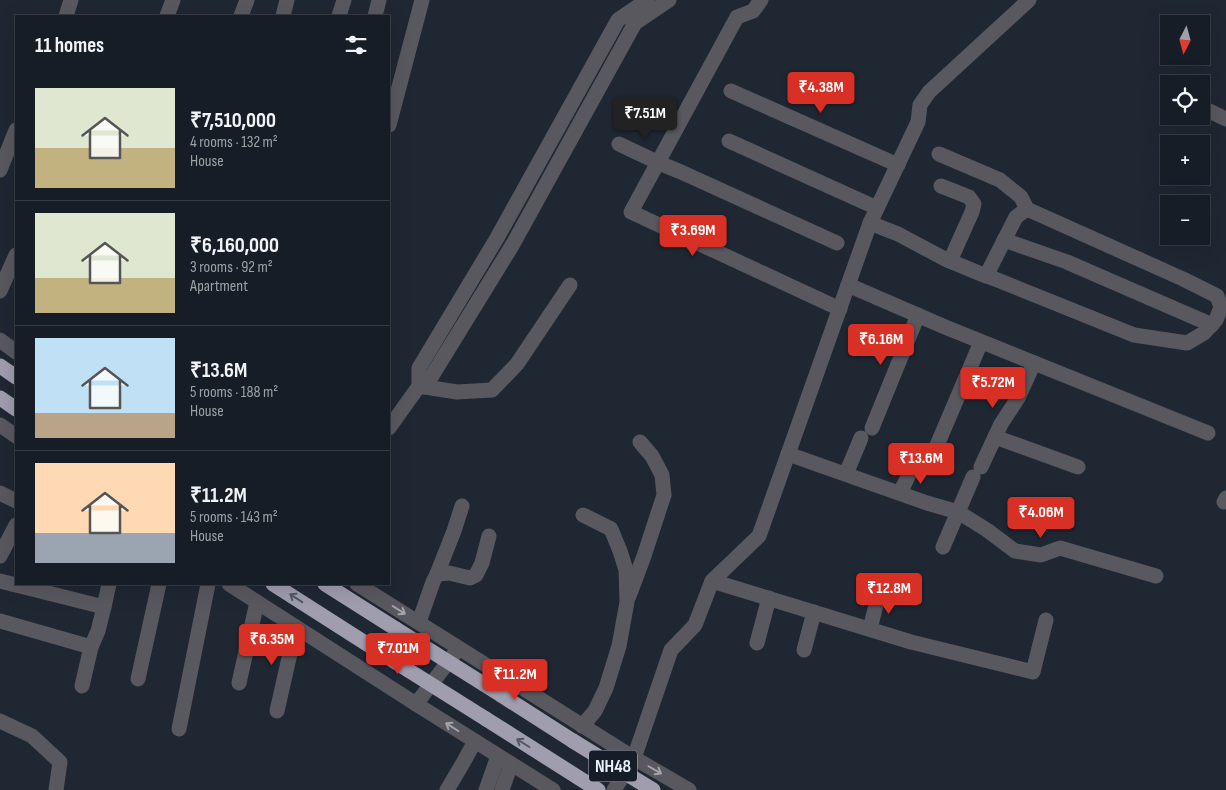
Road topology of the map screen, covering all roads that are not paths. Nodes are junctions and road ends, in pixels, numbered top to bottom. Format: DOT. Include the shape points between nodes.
graph roads {
  1 [pos="173,0"];
  2 [pos="247,0"];
  3 [pos="287,0"];
  4 [pos="344,0"];
  5 [pos="379,0"];
  6 [pos="422,0"];
  7 [pos="647,0"];
  8 [pos="669,0"];
  9 [pos="761,0"];
  10 [pos="1028,0"];
  11 [pos="167,15"];
  12 [pos="242,15"];
  13 [pos="283,15"];
  14 [pos="340,15"];
  15 [pos="375,15"];
  16 [pos="731,91"];
  17 [pos="1210,111"];
  18 [pos="1226,119"];
  19 [pos="390,121"];
  20 [pos="15,132"];
  21 [pos="729,141"];
  22 [pos="619,144"];
  23 [pos="939,154"];
  24 [pos="659,163"];
  25 [pos="898,165"];
  26 [pos="0,170"];
  27 [pos="941,186"];
  28 [pos="877,208"];
  29 [pos="1027,209"];
  30 [pos="870,223"];
  31 [pos="1004,240"];
  32 [pos="837,243"];
  33 [pos="15,257"];
  34 [pos="950,261"];
  35 [pos="986,276"];
  36 [pos="848,285"];
  37 [pos="570,286"];
  38 [pos="0,291"];
  39 [pos="840,309"];
  40 [pos="918,315"];
  41 [pos="1212,325"];
  42 [pos="0,340"];
  43 [pos="981,342"];
  44 [pos="15,351"];
  45 [pos="1034,363"];
  46 [pos="0,366"];
  47 [pos="15,376"];
  48 [pos="422,387"];
  49 [pos="0,398"];
  50 [pos="15,408"];
  51 [pos="0,425"];
  52 [pos="390,427"];
  53 [pos="1208,434"];
  54 [pos="15,435"];
  55 [pos="995,437"];
  56 [pos="640,442"];
  57 [pos="935,450"];
  58 [pos="788,454"];
  59 [pos="914,464"];
  60 [pos="1078,467"];
  61 [pos="846,474"];
  62 [pos="0,493"];
  63 [pos="900,493"];
  64 [pos="15,500"];
  65 [pos="462,506"];
  66 [pos="958,512"];
  67 [pos="583,515"];
  68 [pos="15,527"];
  69 [pos="488,536"];
  70 [pos="8,540"];
  71 [pos="943,547"];
  72 [pos="0,556"];
  73 [pos="437,574"];
  74 [pos="1156,576"];
  75 [pos="0,581"];
  76 [pos="712,581"];
  77 [pos="15,585"];
  78 [pos="16,585"];
  79 [pos="109,585"];
  80 [pos="159,585"];
  81 [pos="208,585"];
  82 [pos="231,585"];
  83 [pos="275,585"];
  84 [pos="326,585"];
  85 [pos="360,585"];
  86 [pos="879,593"];
  87 [pos="769,598"];
  88 [pos="257,602"];
  89 [pos="627,602"];
  90 [pos="104,607"];
  91 [pos="814,612"];
  92 [pos="1046,620"];
  93 [pos="0,621"];
  94 [pos="418,622"];
  95 [pos="296,627"];
  96 [pos="870,629"];
  97 [pos="757,643"];
  98 [pos="91,647"];
  99 [pos="459,648"];
  100 [pos="804,650"];
  101 [pos="138,679"];
  102 [pos="239,683"];
  103 [pos="82,686"];
  104 [pos="416,704"];
  105 [pos="277,711"];
  106 [pos="0,721"];
  107 [pos="582,726"];
  108 [pos="179,729"];
  109 [pos="474,741"];
  110 [pos="498,756"];
  111 [pos="634,758"];
  112 [pos="511,764"];
  113 [pos="56,790"];
  114 [pos="447,790"];
  115 [pos="486,790"];
  116 [pos="502,790"];
  117 [pos="553,790"];
  118 [pos="598,790"];
  119 [pos="614,790"];
  120 [pos="653,790"];
  121 [pos="689,790"];
  1 -- 11 [label="street"];
  2 -- 12 [label="street"];
  3 -- 13 [label="street"];
  4 -- 14 [label="street"];
  5 -- 15 [label="street"];
  6 -- 19 [label="street"];
  7 -- 48 [label="street" via="618,20 497,238 419,368"];
  8 -- 48 [label="street" via="635,23 514,244"];
  9 -- 24 [label="street" via="753,11 738,17"];
  10 -- 25 [label="street" via="929,92 920,105 918,122"];
  16 -- 25 [label="street"];
  17 -- 18 [label="street"];
  20 -- 26 [label="street"];
  21 -- 28 [label="street"];
  22 -- 24 [label="street"];
  23 -- 29 [label="street" via="1000,180 1021,197"];
  24 -- 32 [label="street"];
  24 -- 39 [label="street" via="631,212"];
  25 -- 28 [label="street"];
  27 -- 34 [label="street" via="974,204"];
  28 -- 30 [label="street"];
  29 -- 31 [label="street" via="1016,217"];
  29 -- 41 [label="street" via="1217,296 1221,307"];
  30 -- 34 [label="street"];
  30 -- 36 [label="street"];
  31 -- 35 [label="street"];
  31 -- 41 [label="street" via="1067,262"];
  33 -- 38 [label="street"];
  34 -- 35 [label="street"];
  35 -- 41 [label="street" via="1134,335 1187,343"];
  36 -- 39 [label="street"];
  36 -- 40 [label="street"];
  37 -- 48 [label="street" via="518,364 492,390 456,392"];
  39 -- 58 [label="street"];
  40 -- 43 [label="street"];
  40 -- 61 [label="street"];
  42 -- 44 [label="street"];
  43 -- 45 [label="street"];
  43 -- 57 [label="street"];
  45 -- 53 [label="street"];
  45 -- 55 [label="street"];
  46 -- 47 [label="highway"];
  48 -- 52 [label="street"];
  49 -- 50 [label="highway"];
  51 -- 54 [label="street"];
  55 -- 60 [label="street"];
  55 -- 66 [label="street"];
  56 -- 89 [label="street" via="662,475 664,495"];
  58 -- 61 [label="street"];
  58 -- 76 [label="street" via="759,536"];
  59 -- 63 [label="street"];
  61 -- 63 [label="street"];
  62 -- 64 [label="street"];
  63 -- 66 [label="street"];
  65 -- 73 [label="street"];
  66 -- 71 [label="street"];
  66 -- 74 [label="street" via="1015,551 1041,555 1060,548"];
  67 -- 89 [label="street" via="612,529 626,570"];
  68 -- 70 [label="street"];
  69 -- 73 [label="street" via="476,575 470,578 449,572"];
  70 -- 72 [label="street"];
  73 -- 94 [label="street"];
  75 -- 77 [label="street"];
  76 -- 87 [label="street"];
  76 -- 111 [label="street" via="695,625 672,650"];
  78 -- 90 [label="street"];
  79 -- 90 [label="street"];
  80 -- 101 [label="street"];
  81 -- 108 [label="street"];
  82 -- 88 [label="street"];
  118 -- 83 [label="highway, NH48, one-way, bridge"];
  84 -- 120 [label="highway, NH48, bridge"];
  85 -- 94 [label="street, one-way"];
  86 -- 96 [label="street"];
  87 -- 91 [label="street"];
  87 -- 97 [label="street"];
  88 -- 95 [label="street"];
  88 -- 102 [label="street"];
  89 -- 107 [label="street" via="619,646 606,688 595,711"];
  90 -- 98 [label="street"];
  91 -- 96 [label="street"];
  91 -- 100 [label="street"];
  92 -- 96 [label="street" via="1033,672"];
  93 -- 98 [label="street"];
  94 -- 99 [label="street"];
  95 -- 104 [label="street"];
  95 -- 105 [label="street"];
  98 -- 103 [label="street"];
  99 -- 104 [label="street"];
  99 -- 107 [label="street"];
  109 -- 104 [label="street, one-way"];
  106 -- 113 [label="street" via="32,736 60,762"];
  107 -- 111 [label="street"];
  109 -- 110 [label="street"];
  109 -- 114 [label="street"];
  110 -- 112 [label="street"];
  110 -- 115 [label="street"];
  111 -- 119 [label="street"];
  111 -- 121 [label="street, one-way"];
  112 -- 116 [label="street"];
  112 -- 117 [label="street"];
}
